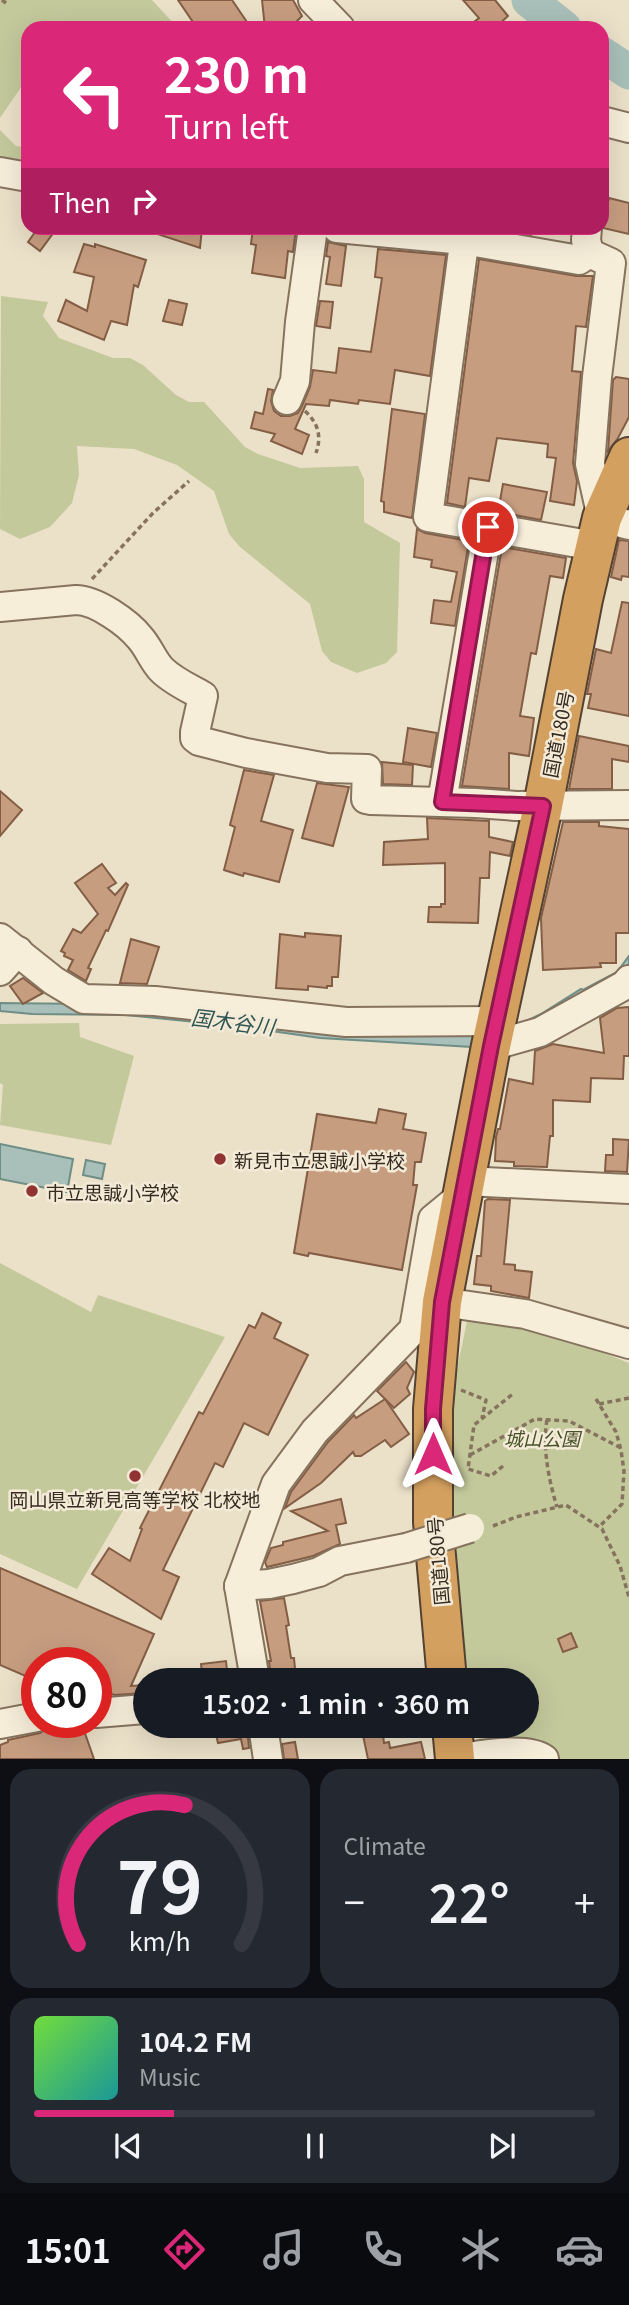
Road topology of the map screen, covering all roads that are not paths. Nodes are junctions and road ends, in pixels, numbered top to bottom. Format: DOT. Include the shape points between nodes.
graph roads {
  1 [pos="313,0"];
  2 [pos="333,21"];
  3 [pos="609,123"];
  4 [pos="629,128"];
  5 [pos="0,172"];
  6 [pos="21,176"];
  7 [pos="312,235"];
  8 [pos="465,235"];
  9 [pos="469,235"];
  10 [pos="588,240"];
  11 [pos="287,400"];
  12 [pos="629,457"];
  13 [pos="488,527"];
  14 [pos="609,530"];
  15 [pos="0,607"];
  16 [pos="442,802"];
  17 [pos="629,805"];
  18 [pos="543,806"];
  19 [pos="6,954"];
  20 [pos="629,980"];
  21 [pos="494,1033"];
  22 [pos="463,1189"];
  23 [pos="629,1189"];
  24 [pos="442,1302"];
  25 [pos="629,1345"];
  26 [pos="470,1528"];
  27 [pos="239,1586"];
  28 [pos="253,1668"];
  29 [pos="446,1668"];
  30 [pos="133,1710"];
  31 [pos="112,1712"];
  32 [pos="21,1720"];
  33 [pos="0,1724"];
  34 [pos="264,1738"];
  35 [pos="453,1738"];
  36 [pos="268,1759"];
  37 [pos="455,1759"];
  38 [pos="544,1759"];
  1 -- 2 [label="street"];
  3 -- 4 [label="street"];
  5 -- 6 [label="street"];
  7 -- 11 [label="street" via="295,381"];
  8 -- 13 [label="street" via="428,517"];
  9 -- 10 [label="street" via="579,260"];
  10 -- 14 [label="street" via="611,263 590,464"];
  12 -- 14 [label="highway, 国道180号"];
  13 -- 14 [label="street"];
  13 -- 16 [label="street"];
  14 -- 18 [label="highway, 国道180号" via="583,599"];
  15 -- 16 [label="street" via="76,600 95,604 133,631 162,670 203,696 195,732 199,741 327,768 367,768 366,799"];
  16 -- 18 [label="street"];
  17 -- 18 [label="street"];
  18 -- 21 [label="highway, 国道180号"];
  19 -- 21 [label="street" via="84,999 155,1001"];
  20 -- 21 [label="street" via="540,1032"];
  21 -- 22 [label="highway, 国道180号"];
  22 -- 23 [label="street"];
  22 -- 24 [label="highway, 国道180号"];
  22 -- 27 [label="street" via="433,1219 414,1329 315,1431 276,1484"];
  24 -- 25 [label="street" via="525,1314"];
  24 -- 29 [label="highway, 国道180号" via="433,1409 433,1522"];
  26 -- 27 [label="street, bridge" via="406,1548 340,1561 293,1579"];
  27 -- 28 [label="street"];
  30 -- 31 [label="street"];
  32 -- 33 [label="street"];
  34 -- 36 [label="street"];
  35 -- 37 [label="highway"];
  37 -- 38 [label="street" via="536,1754"];
}
